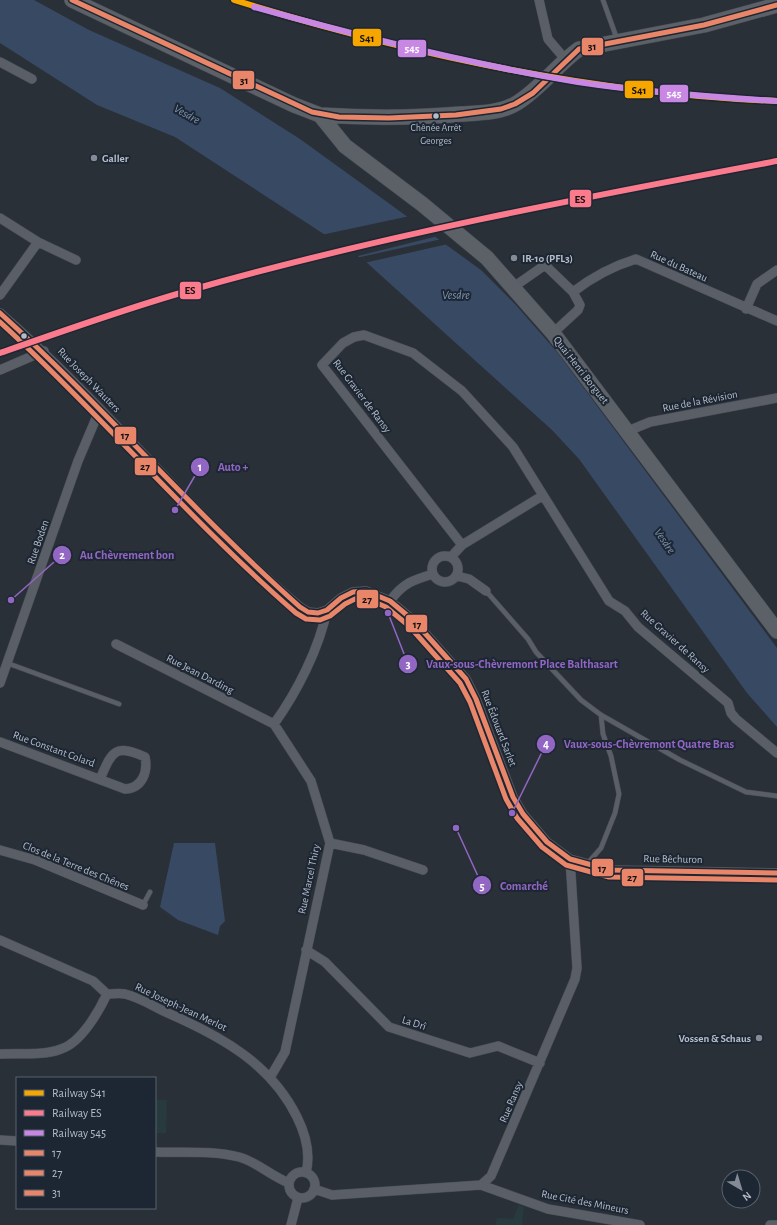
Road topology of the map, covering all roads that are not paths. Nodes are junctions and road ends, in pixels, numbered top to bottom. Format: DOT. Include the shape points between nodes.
graph roads {
  1 [pos="72,0"];
  2 [pos="538,0"];
  3 [pos="603,0"];
  4 [pos="777,4"];
  5 [pos="618,40"];
  6 [pos="565,59"];
  7 [pos="0,62"];
  8 [pos="32,79"];
  9 [pos="320,115"];
  10 [pos="354,117"];
  11 [pos="345,146"];
  12 [pos="0,218"];
  13 [pos="38,242"];
  14 [pos="76,260"];
  15 [pos="777,270"];
  16 [pos="512,288"];
  17 [pos="573,292"];
  18 [pos="0,295"];
  19 [pos="746,309"];
  20 [pos="0,313"];
  21 [pos="777,321"];
  22 [pos="553,333"];
  23 [pos="44,351"];
  24 [pos="0,370"];
  25 [pos="777,398"];
  26 [pos="100,409"];
  27 [pos="628,431"];
  28 [pos="542,496"];
  29 [pos="462,545"];
  30 [pos="451,557"];
  31 [pos="433,574"];
  32 [pos="457,576"];
  33 [pos="486,591"];
  34 [pos="390,601"];
  35 [pos="327,610"];
  36 [pos="777,631"];
  37 [pos="116,644"];
  38 [pos="7,663"];
  39 [pos="0,683"];
  40 [pos="119,704"];
  41 [pos="601,715"];
  42 [pos="274,724"];
  43 [pos="0,742"];
  44 [pos="777,753"];
  45 [pos="100,779"];
  46 [pos="777,796"];
  47 [pos="330,843"];
  48 [pos="0,850"];
  49 [pos="570,859"];
  50 [pos="586,865"];
  51 [pos="423,870"];
  52 [pos="777,873"];
  53 [pos="150,892"];
  54 [pos="143,905"];
  55 [pos="0,940"];
  56 [pos="306,950"];
  57 [pos="107,994"];
  58 [pos="0,1054"];
  59 [pos="540,1063"];
  60 [pos="271,1076"];
  61 [pos="0,1140"];
  62 [pos="16,1141"];
  63 [pos="156,1152"];
  64 [pos="306,1173"];
  65 [pos="289,1183"];
  66 [pos="481,1185"];
  67 [pos="314,1189"];
  68 [pos="298,1198"];
  69 [pos="291,1225"];
  70 [pos="640,1225"];
  71 [pos="770,1225"];
  72 [pos="777,1225"];
  1 -- 9 [label="main road"];
  2 -- 6 [label="street" via="548,39"];
  3 -- 5 [label="lane"];
  4 -- 5 [label="main road" via="704,25"];
  5 -- 6 [label="main road" via="579,49"];
  6 -- 10 [label="main road" via="538,88 516,104 495,111 425,117"];
  7 -- 8 [label="street"];
  9 -- 10 [label="main road"];
  9 -- 11 [label="main road, Quai Henri Borguet"];
  10 -- 11 [label="main road" via="345,130"];
  11 -- 16 [label="main road, Quai Henri Borguet" via="476,248"];
  12 -- 13 [label="street"];
  13 -- 14 [label="street"];
  13 -- 18 [label="street"];
  15 -- 19 [label="street" via="756,284"];
  16 -- 17 [label="street" via="545,265"];
  16 -- 22 [label="main road, Quai Henri Borguet"];
  17 -- 19 [label="street, Rue du Bateau" via="584,283 622,263 636,260"];
  17 -- 22 [label="street" via="580,305 578,310"];
  19 -- 21 [label="street, Rue du Bateau"];
  20 -- 23 [label="street, Rue Joseph Wauters"];
  22 -- 27 [label="main road, Quai Henri Borguet"];
  23 -- 24 [label="street"];
  23 -- 26 [label="street, Rue Joseph Wauters"];
  25 -- 27 [label="street, Rue de la Révision" via="650,422"];
  26 -- 35 [label="street, Rue Joseph Wauters" via="258,572 308,612 318,613"];
  26 -- 38 [label="street, Rue Boden" via="78,461"];
  27 -- 36 [label="main road, Quai Henri Borguet"];
  28 -- 29 [label="street"];
  28 -- 29 [label="street, Rue Gravier de Ransy" via="514,447 462,391 413,353 364,336 354,337 343,343 322,365"];
  28 -- 44 [label="street, Rue Gravier de Ransy" via="609,601 625,611 638,627 728,703 736,719"];
  29 -- 30 [label="street"];
  30 -- 31 [label="street" via="442,556 435,561"];
  30 -- 32 [label="street" via="457,563"];
  31 -- 32 [label="street" via="446,582"];
  31 -- 34 [label="street" via="403,586"];
  32 -- 33 [label="street" via="469,579"];
  33 -- 41 [label="lane" via="528,639 536,652 581,700"];
  34 -- 35 [label="street, Rue Édouard Sarlet" via="366,591 353,592"];
  34 -- 49 [label="street, Rue Édouard Sarlet" via="423,629 466,679 513,797 547,842"];
  35 -- 42 [label="street" via="324,628 290,702"];
  37 -- 42 [label="street, Rue Jean Darding"];
  38 -- 39 [label="street, Rue Boden"];
  38 -- 40 [label="lane"];
  41 -- 46 [label="lane" via="680,760 746,792"];
  41 -- 50 [label="lane" via="603,734 611,756 619,794 615,813 601,848"];
  42 -- 47 [label="street, Rue Marcel Thiry" via="311,781"];
  43 -- 45 [label="street, Rue Constant Colard"];
  45 -- 45 [label="street, Rue Constant Colard" via="125,789 132,789 141,782 147,768 145,757 129,750 118,751 108,760"];
  47 -- 51 [label="street" via="364,850"];
  47 -- 56 [label="street, Rue Marcel Thiry"];
  48 -- 54 [label="street, Clos de la Terre des Chênes" via="35,860"];
  49 -- 50 [label="street, Rue Bêchuron"];
  49 -- 59 [label="street, Rue Ransy" via="577,968 575,979"];
  50 -- 52 [label="street, Rue Bêchuron" via="610,870"];
  53 -- 54 [label="lane"];
  55 -- 57 [label="street" via="93,981"];
  56 -- 59 [label="street, La Drî" via="325,962 389,1027 470,1053 498,1046"];
  56 -- 60 [label="street, Rue Marcel Thiry" via="286,1052"];
  57 -- 58 [label="street" via="98,1014 61,1050"];
  57 -- 60 [label="street, Rue Joseph-Jean Merlot" via="125,994 203,1028 236,1048"];
  59 -- 66 [label="street, Rue Ransy" via="491,1176"];
  60 -- 64 [label="street, Rue Joseph-Jean Merlot" via="290,1102 306,1134"];
  61 -- 62 [label="street"];
  63 -- 65 [label="street" via="239,1157"];
  64 -- 65 [label="street" via="295,1174"];
  64 -- 67 [label="street" via="314,1181"];
  65 -- 68 [label="street" via="290,1190"];
  66 -- 67 [label="street" via="332,1195"];
  66 -- 70 [label="street, Rue Cité des Mineurs" via="548,1209"];
  67 -- 68 [label="street" via="306,1197"];
  68 -- 69 [label="street"];
  71 -- 72 [label="street"];
}
